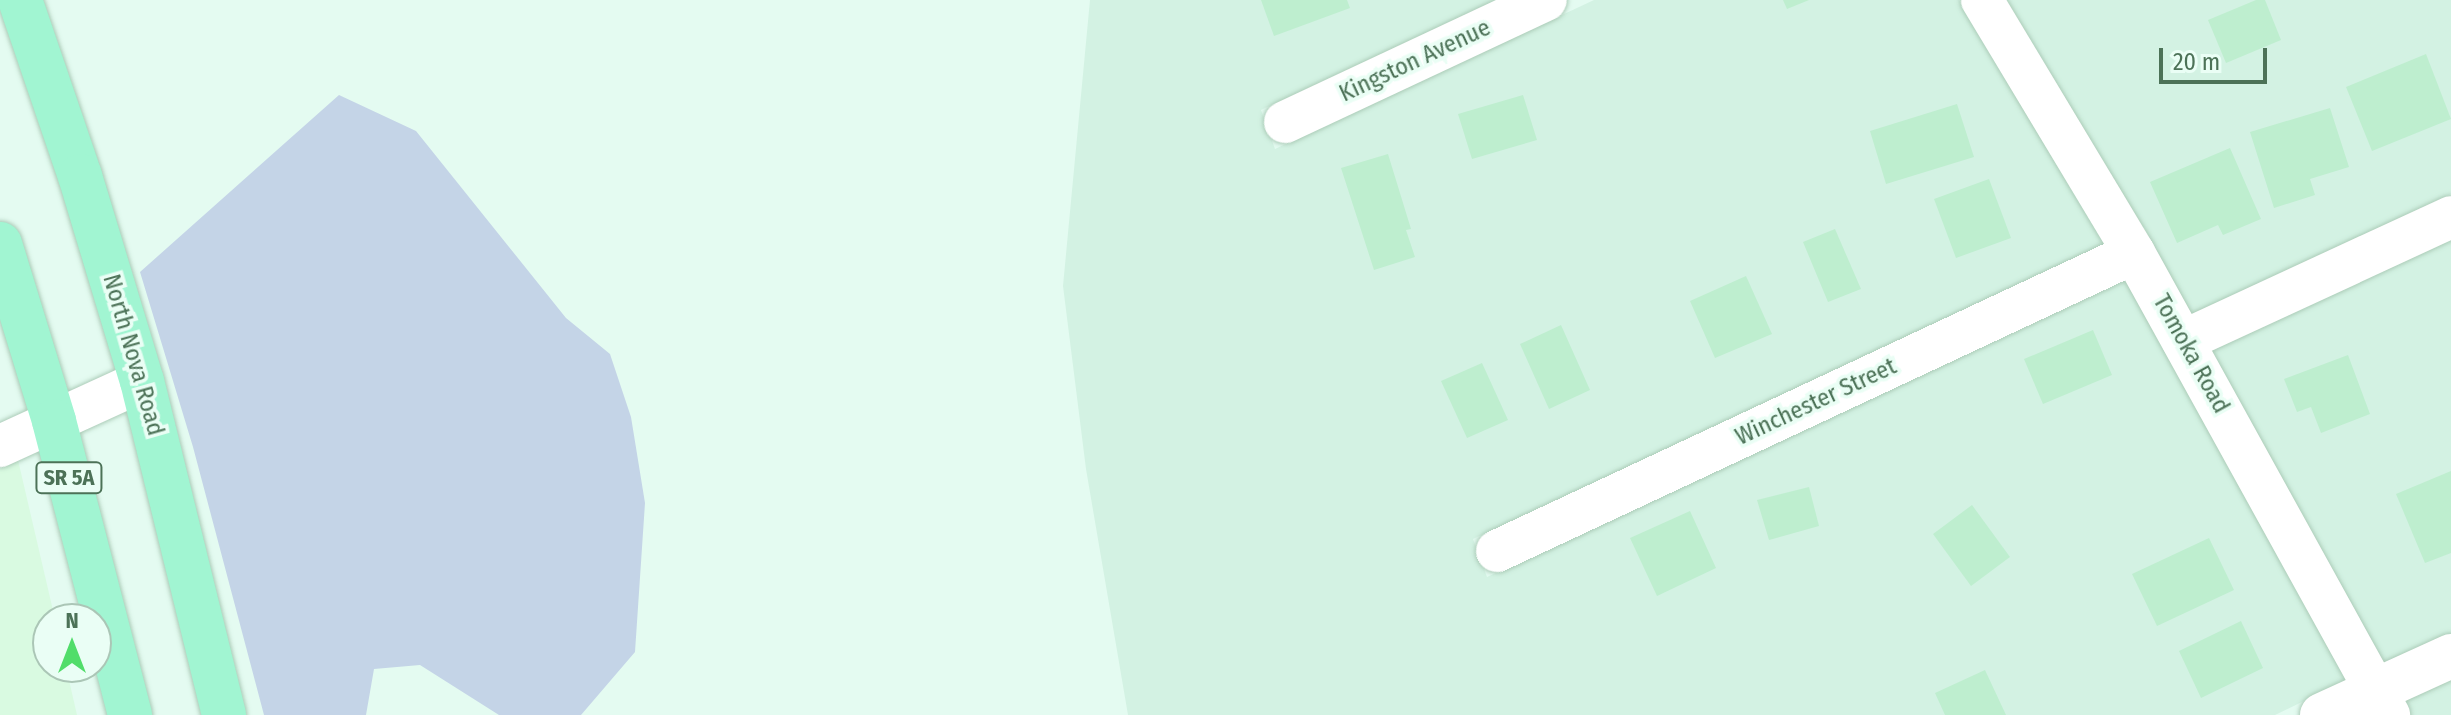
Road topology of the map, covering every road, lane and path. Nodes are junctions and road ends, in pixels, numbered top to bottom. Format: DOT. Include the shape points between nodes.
graph roads {
  1 [pos="20,0"];
  2 [pos="1546,0"];
  3 [pos="1982,0"];
  4 [pos="1285,122"];
  5 [pos="2451,217"];
  6 [pos="0,244"];
  7 [pos="2134,253"];
  8 [pos="2183,341"];
  9 [pos="142,381"];
  10 [pos="54,421"];
  11 [pos="0,446"];
  12 [pos="1497,551"];
  13 [pos="2451,656"];
  14 [pos="2383,702"];
  15 [pos="130,715"];
  16 [pos="224,715"];
  17 [pos="2322,715"];
  1 -- 9 [label="main road, North Nova Road"];
  2 -- 4 [label="street, Kingston Avenue"];
  3 -- 7 [label="street, Tomoka Road"];
  5 -- 8 [label="street"];
  6 -- 10 [label="main road, SR 5A"];
  7 -- 8 [label="street, Tomoka Road"];
  7 -- 12 [label="street, Winchester Street"];
  8 -- 14 [label="street, Tomoka Road"];
  9 -- 10 [label="street"];
  9 -- 16 [label="main road, North Nova Road"];
  10 -- 11 [label="street"];
  10 -- 15 [label="main road, SR 5A"];
  13 -- 14 [label="street"];
  14 -- 17 [label="street"];
}
